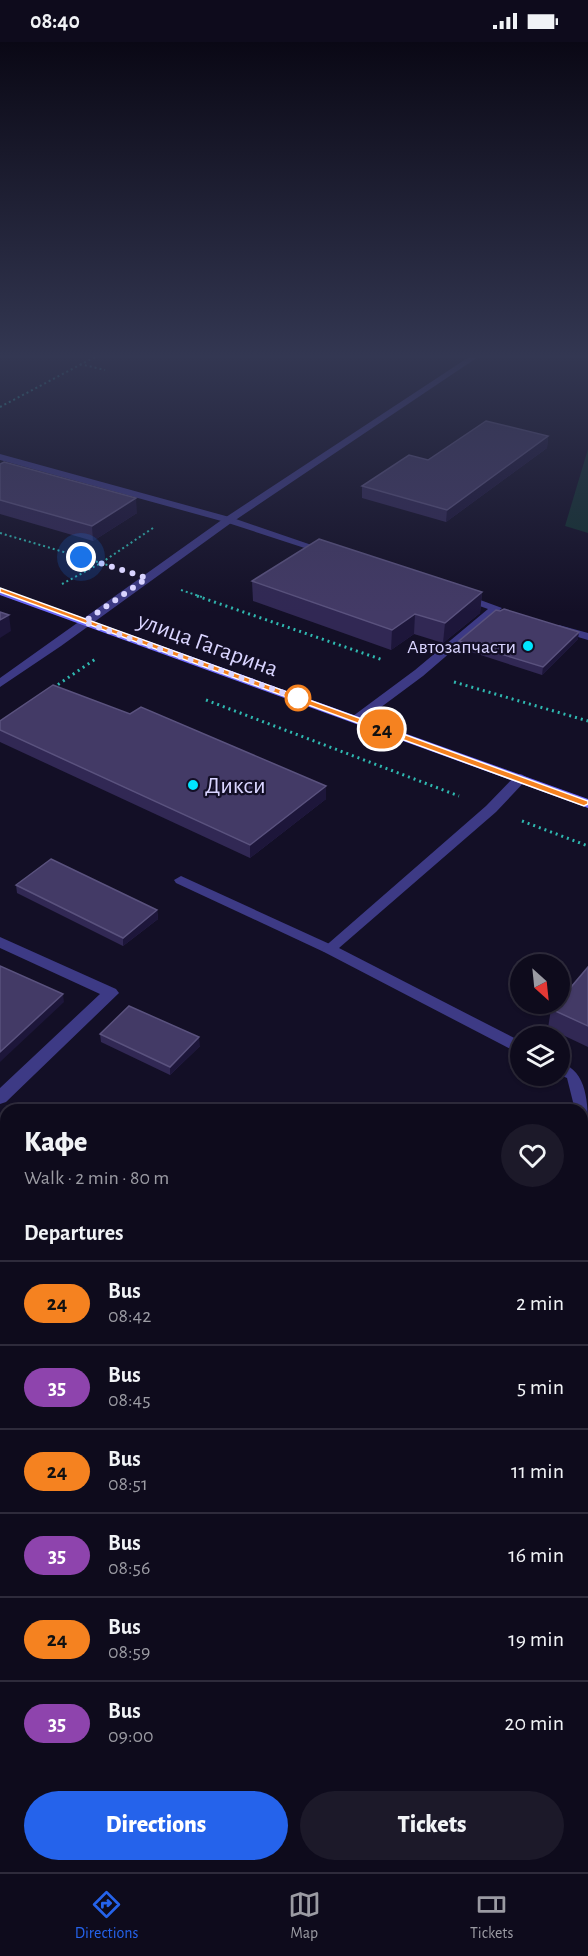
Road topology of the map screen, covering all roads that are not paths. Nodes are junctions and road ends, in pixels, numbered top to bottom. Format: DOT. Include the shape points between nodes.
graph roads {
  1 [pos="346,442"];
  2 [pos="0,457"];
  3 [pos="229,520"];
  4 [pos="340,556"];
  5 [pos="0,591"];
  6 [pos="452,593"];
  7 [pos="84,622"];
  8 [pos="547,624"];
  9 [pos="588,637"];
  10 [pos="0,683"];
  11 [pos="357,719"];
  12 [pos="521,778"];
  13 [pos="588,804"];
  14 [pos="181,880"];
  15 [pos="0,942"];
  16 [pos="329,949"];
  17 [pos="510,1043"];
  18 [pos="570,1073"];
  19 [pos="0,1098"];
  20 [pos="582,1104"];
  1 -- 3 [label="street"];
  2 -- 3 [label="street"];
  3 -- 4 [label="street"];
  3 -- 7 [label="street"];
  5 -- 7 [label="main road, улица Гагарина"];
  6 -- 11 [label="street" via="501,609"];
  7 -- 10 [label="street" via="59,644"];
  7 -- 11 [label="main road, улица Гагарина"];
  8 -- 9 [label="street"];
  11 -- 12 [label="main road, улица Гагарина"];
  12 -- 13 [label="main road, улица Гагарина"];
  12 -- 16 [label="street" via="491,809"];
  14 -- 16 [label="street"];
  15 -- 19 [label="street" via="111,993"];
  16 -- 17 [label="street"];
  18 -- 20 [label="street" via="574,1075"];
}
